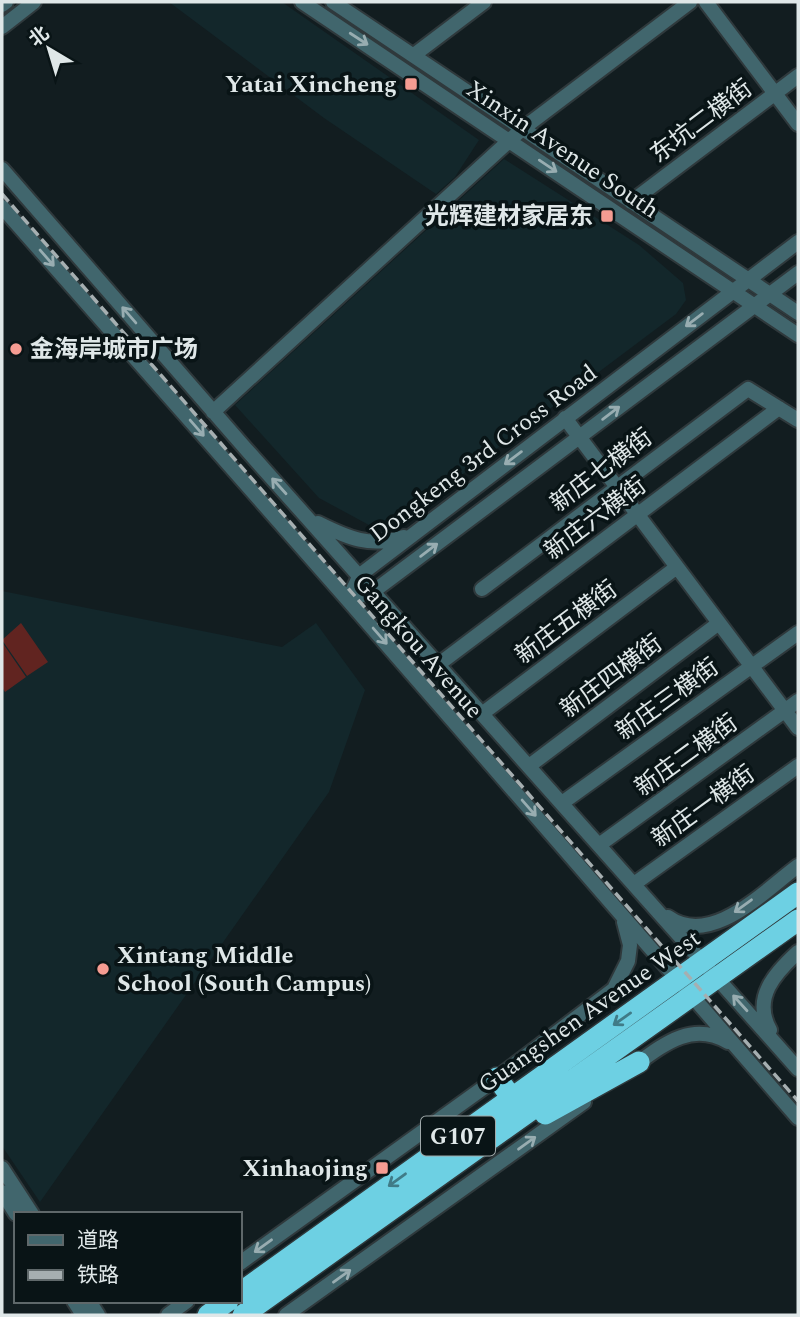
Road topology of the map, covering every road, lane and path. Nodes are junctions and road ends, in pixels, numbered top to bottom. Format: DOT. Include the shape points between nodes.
graph roads {
  1 [pos="6,2"];
  2 [pos="34,2"];
  3 [pos="302,2"];
  4 [pos="333,2"];
  5 [pos="484,2"];
  6 [pos="691,2"];
  7 [pos="706,2"];
  8 [pos="2,5"];
  9 [pos="2,27"];
  10 [pos="414,55"];
  11 [pos="798,76"];
  12 [pos="775,94"];
  13 [pos="798,124"];
  14 [pos="521,130"];
  15 [pos="510,140"];
  16 [pos="2,169"];
  17 [pos="631,202"];
  18 [pos="2,207"];
  19 [pos="798,242"];
  20 [pos="798,272"];
  21 [pos="748,279"];
  22 [pos="732,291"];
  23 [pos="770,294"];
  24 [pos="755,305"];
  25 [pos="798,313"];
  26 [pos="798,335"];
  27 [pos="779,408"];
  28 [pos="213,412"];
  29 [pos="565,418"];
  30 [pos="798,420"];
  31 [pos="579,437"];
  32 [pos="617,487"];
  33 [pos="638,514"];
  34 [pos="308,517"];
  35 [pos="415,533"];
  36 [pos="677,567"];
  37 [pos="360,575"];
  38 [pos="482,589"];
  39 [pos="374,591"];
  40 [pos="348,600"];
  41 [pos="719,623"];
  42 [pos="798,633"];
  43 [pos="439,664"];
  44 [pos="752,666"];
  45 [pos="798,701"];
  46 [pos="785,711"];
  47 [pos="482,713"];
  48 [pos="798,728"];
  49 [pos="529,766"];
  50 [pos="798,766"];
  51 [pos="562,803"];
  52 [pos="599,845"];
  53 [pos="798,866"];
  54 [pos="635,884"];
  55 [pos="798,893"];
  56 [pos="656,908"];
  57 [pos="620,915"];
  58 [pos="798,920"];
  59 [pos="798,952"];
  60 [pos="711,970"];
  61 [pos="678,980"];
  62 [pos="692,996"];
  63 [pos="777,1044"];
  64 [pos="738,1048"];
  65 [pos="639,1062"];
  66 [pos="798,1069"];
  67 [pos="497,1078"];
  68 [pos="512,1098"];
  69 [pos="798,1118"];
  70 [pos="490,1141"];
  71 [pos="2,1168"];
  72 [pos="2,1192"];
  73 [pos="15,1212"];
  74 [pos="31,1212"];
  75 [pos="242,1262"];
  76 [pos="242,1292"];
  77 [pos="184,1303"];
  78 [pos="225,1303"];
  79 [pos="168,1315"];
  80 [pos="208,1315"];
  81 [pos="243,1315"];
  82 [pos="286,1315"];
  1 -- 8 [label="street"];
  2 -- 9 [label="street"];
  3 -- 15 [label="street, Xinxin Avenue South, one-way"];
  4 -- 10 [label="street, Xinxin Avenue South"];
  5 -- 10 [label="street"];
  6 -- 14 [label="street"];
  7 -- 12 [label="street"];
  10 -- 14 [label="street, Xinxin Avenue South"];
  11 -- 12 [label="street, 东坑二横街"];
  12 -- 13 [label="street"];
  12 -- 17 [label="street, 东坑二横街"];
  14 -- 15 [label="street"];
  14 -- 17 [label="street, Xinxin Avenue South"];
  15 -- 22 [label="street, Xinxin Avenue South, one-way"];
  15 -- 28 [label="street"];
  28 -- 16 [label="street, Gangkou Avenue, one-way"];
  17 -- 21 [label="street, Xinxin Avenue South"];
  18 -- 40 [label="street, Gangkou Avenue, one-way"];
  19 -- 21 [label="street, Dongkeng 3rd Cross Road"];
  20 -- 23 [label="street, Dongkeng 3rd Cross Road"];
  21 -- 22 [label="street, Dongkeng 3rd Cross Road"];
  21 -- 23 [label="street, Xinxin Avenue South"];
  22 -- 24 [label="street, Xinxin Avenue South"];
  22 -- 29 [label="street, Dongkeng 3rd Cross Road, one-way"];
  23 -- 24 [label="street, Dongkeng 3rd Cross Road"];
  23 -- 25 [label="street, Xinxin Avenue South"];
  24 -- 26 [label="street, Xinxin Avenue South"];
  31 -- 24 [label="street, Dongkeng 3rd Cross Road, one-way"];
  27 -- 30 [label="street"];
  27 -- 32 [label="street, 新庄七横街" via="748,389"];
  27 -- 33 [label="street, 新庄六横街"];
  34 -- 28 [label="street, Gangkou Avenue, one-way"];
  29 -- 31 [label="street"];
  29 -- 35 [label="street, Dongkeng 3rd Cross Road, one-way"];
  31 -- 32 [label="street"];
  39 -- 31 [label="street, Dongkeng 3rd Cross Road, one-way"];
  32 -- 33 [label="street"];
  32 -- 38 [label="street, 新庄七横街"];
  33 -- 36 [label="street"];
  33 -- 43 [label="street, 新庄六横街"];
  34 -- 35 [label="street" via="346,537 373,544"];
  34 -- 37 [label="street, Gangkou Avenue"];
  35 -- 37 [label="street, Dongkeng 3rd Cross Road"];
  36 -- 41 [label="street"];
  36 -- 47 [label="street, 新庄五横街"];
  37 -- 39 [label="street, Gangkou Avenue"];
  37 -- 40 [label="street, Dongkeng 3rd Cross Road"];
  39 -- 40 [label="street, Dongkeng 3rd Cross Road"];
  39 -- 43 [label="street, Gangkou Avenue"];
  40 -- 57 [label="street, Gangkou Avenue, one-way"];
  41 -- 44 [label="street"];
  41 -- 49 [label="street, 新庄四横街"];
  42 -- 44 [label="street, 新庄三横街"];
  43 -- 47 [label="street, Gangkou Avenue"];
  44 -- 46 [label="street"];
  44 -- 51 [label="street, 新庄三横街"];
  45 -- 46 [label="street, 新庄二横街"];
  46 -- 48 [label="street"];
  46 -- 52 [label="street, 新庄二横街"];
  47 -- 49 [label="street, Gangkou Avenue"];
  49 -- 51 [label="street, Gangkou Avenue"];
  50 -- 54 [label="street, 新庄一横街"];
  51 -- 52 [label="street, Gangkou Avenue"];
  52 -- 54 [label="street, Gangkou Avenue"];
  53 -- 56 [label="street, one-way" via="707,927 681,925"];
  54 -- 56 [label="street, Gangkou Avenue"];
  55 -- 60 [label="highway, Guangshen Avenue West / G107"];
  56 -- 60 [label="street, Gangkou Avenue"];
  57 -- 61 [label="street, Gangkou Avenue"];
  57 -- 67 [label="street" via="630,945 623,976 614,989"];
  58 -- 60 [label="highway, Guangshen Avenue West / G107"];
  59 -- 63 [label="street" via="764,995 766,1024"];
  60 -- 61 [label="highway, Guangshen Avenue West / G107"];
  60 -- 62 [label="highway, Guangshen Avenue West / G107"];
  63 -- 60 [label="street, Gangkou Avenue, one-way"];
  61 -- 62 [label="street, Gangkou Avenue"];
  61 -- 68 [label="highway, Guangshen Avenue West / G107, one-way"];
  62 -- 64 [label="street, Gangkou Avenue"];
  62 -- 70 [label="highway, Guangshen Avenue West / G107"];
  63 -- 66 [label="street, Gangkou Avenue"];
  64 -- 65 [label="street" via="716,1035 693,1032"];
  64 -- 69 [label="street, Gangkou Avenue"];
  65 -- 70 [label="highway"];
  82 -- 65 [label="street, one-way"];
  67 -- 68 [label="highway"];
  67 -- 75 [label="street, one-way"];
  68 -- 76 [label="highway, Guangshen Avenue West / G107, one-way"];
  70 -- 81 [label="highway, Guangshen Avenue West / G107"];
  71 -- 74 [label="street"];
  72 -- 73 [label="street"];
  77 -- 79 [label="street"];
  78 -- 80 [label="highway"];
}
